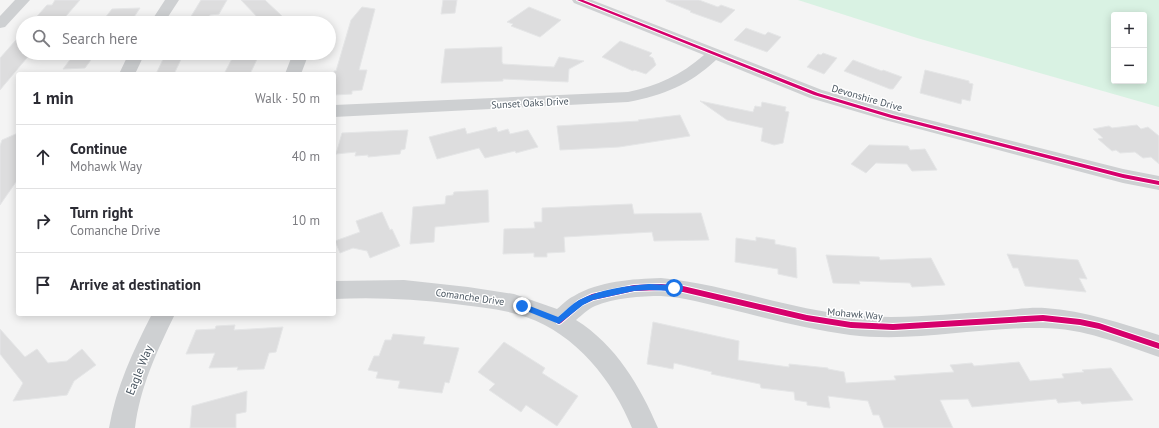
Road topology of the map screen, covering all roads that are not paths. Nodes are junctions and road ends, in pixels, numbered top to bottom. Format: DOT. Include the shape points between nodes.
graph roads {
  1 [pos="23,0"];
  2 [pos="172,0"];
  3 [pos="579,0"];
  4 [pos="162,16"];
  5 [pos="0,24"];
  6 [pos="714,54"];
  7 [pos="134,60"];
  8 [pos="298,60"];
  9 [pos="128,72"];
  10 [pos="294,72"];
  11 [pos="336,111"];
  12 [pos="1159,183"];
  13 [pos="336,290"];
  14 [pos="163,316"];
  15 [pos="559,321"];
  16 [pos="1159,346"];
  17 [pos="122,428"];
  18 [pos="645,428"];
  1 -- 5 [label="street"];
  2 -- 4 [label="street"];
  3 -- 6 [label="street, Devonshire Drive"];
  6 -- 11 [label="street, Sunset Oaks Drive" via="683,80 656,91 628,97"];
  6 -- 12 [label="street, Devonshire Drive" via="816,94 891,116"];
  7 -- 9 [label="street"];
  8 -- 10 [label="street"];
  13 -- 15 [label="street, Comanche Drive" via="405,289 488,299 522,306"];
  14 -- 17 [label="street, Eagle Way" via="135,376"];
  15 -- 16 [label="street, Mohawk Way" via="580,303 592,298 634,288 661,287 851,325 893,327 1049,319 1099,326"];
  15 -- 18 [label="street, Comanche Drive" via="585,340 623,384"];
}
